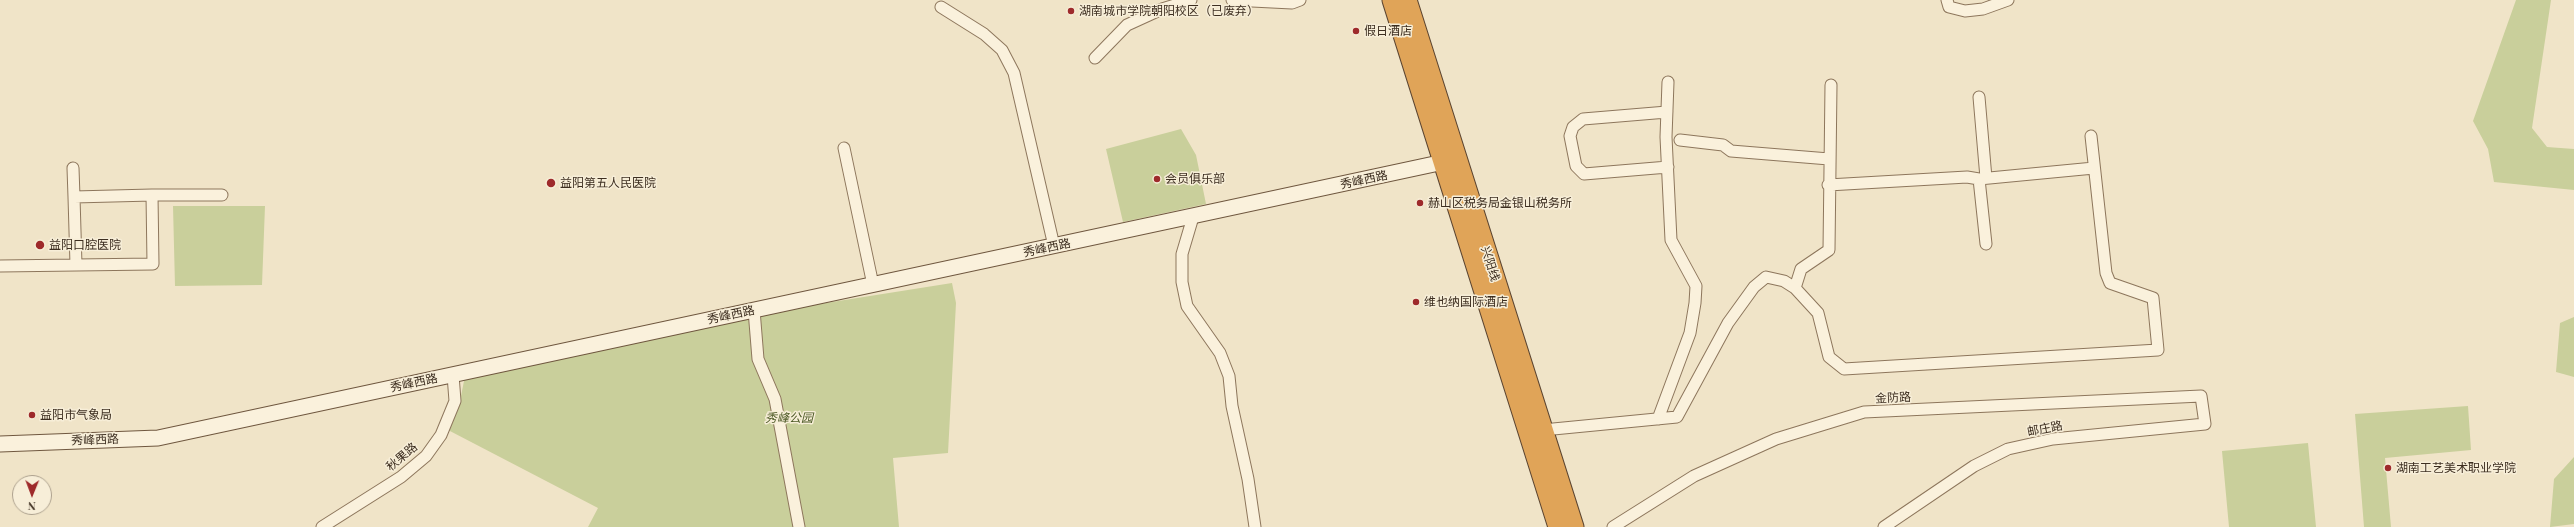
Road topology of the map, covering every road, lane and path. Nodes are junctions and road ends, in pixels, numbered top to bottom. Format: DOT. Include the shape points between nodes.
graph roads {
  1 [pos="1191,0"];
  2 [pos="1232,0"];
  3 [pos="1300,0"];
  4 [pos="1392,0"];
  5 [pos="1407,0"];
  6 [pos="1947,0"];
  7 [pos="2008,0"];
  8 [pos="940,7"];
  9 [pos="1095,58"];
  10 [pos="1668,82"];
  11 [pos="1831,85"];
  12 [pos="1979,97"];
  13 [pos="1667,112"];
  14 [pos="2091,136"];
  15 [pos="1680,140"];
  16 [pos="844,148"];
  17 [pos="1829,159"];
  18 [pos="1450,161"];
  19 [pos="1668,167"];
  20 [pos="74,168"];
  21 [pos="2094,168"];
  22 [pos="1983,179"];
  23 [pos="1828,185"];
  24 [pos="152,195"];
  25 [pos="222,195"];
  26 [pos="74,196"];
  27 [pos="1193,217"];
  28 [pos="1986,244"];
  29 [pos="1054,246"];
  30 [pos="76,265"];
  31 [pos="0,266"];
  32 [pos="873,285"];
  33 [pos="1795,288"];
  34 [pos="754,310"];
  35 [pos="453,375"];
  36 [pos="2201,396"];
  37 [pos="1658,419"];
  38 [pos="1543,430"];
  39 [pos="0,444"];
  40 [pos="322,527"];
  41 [pos="799,527"];
  42 [pos="1255,527"];
  43 [pos="1558,527"];
  44 [pos="1574,527"];
  45 [pos="1613,527"];
  46 [pos="1884,527"];
  1 -- 9 [label="street" via="1162,9 1127,25"];
  2 -- 3 [label="street" via="1292,3"];
  4 -- 18 [label="highway, 兴阳线"];
  5 -- 18 [label="highway, 兴阳线"];
  6 -- 7 [label="street" via="1949,7 1965,11 1983,9"];
  8 -- 29 [label="street" via="984,34 1002,50 1014,73"];
  10 -- 13 [label="street"];
  11 -- 17 [label="street"];
  12 -- 22 [label="street"];
  13 -- 19 [label="street"];
  13 -- 19 [label="street" via="1583,119 1573,127 1570,136 1576,166 1584,174"];
  14 -- 21 [label="street"];
  15 -- 17 [label="street" via="1723,145 1731,151"];
  16 -- 32 [label="street"];
  17 -- 23 [label="street"];
  18 -- 27 [label="street, 秀峰西路"];
  18 -- 38 [label="highway, 兴阳线"];
  18 -- 43 [label="highway, 兴阳线"];
  19 -- 37 [label="street" via="1671,240 1696,286 1696,303 1690,333"];
  20 -- 26 [label="street"];
  21 -- 22 [label="street"];
  21 -- 33 [label="street" via="2106,273 2110,283 2152,298 2158,350 1844,368 1829,356 1818,313"];
  22 -- 23 [label="street" via="1967,177"];
  22 -- 28 [label="street"];
  23 -- 33 [label="street" via="1828,250 1801,269"];
  24 -- 25 [label="street"];
  24 -- 26 [label="street"];
  24 -- 30 [label="street" via="153,264"];
  26 -- 30 [label="street"];
  27 -- 29 [label="street, 秀峰西路"];
  27 -- 42 [label="street" via="1182,254 1182,282 1187,306 1220,353 1229,376 1232,406 1248,479"];
  29 -- 32 [label="street, 秀峰西路"];
  30 -- 31 [label="street"];
  32 -- 34 [label="street, 秀峰西路"];
  33 -- 37 [label="street" via="1784,281 1766,277 1754,287 1728,323 1677,417"];
  34 -- 35 [label="street, 秀峰西路"];
  34 -- 41 [label="street" via="758,359 775,399"];
  35 -- 39 [label="street, 秀峰西路" via="158,438"];
  35 -- 40 [label="street, 秋果路" via="455,401 441,435 426,456 401,477"];
  36 -- 45 [label="street, 金防路" via="1864,412 1776,439 1694,476"];
  36 -- 46 [label="street, 邮庄路" via="2205,424 2061,438 2008,450 1974,466"];
  37 -- 38 [label="street"];
  38 -- 44 [label="highway, 兴阳线"];
}
